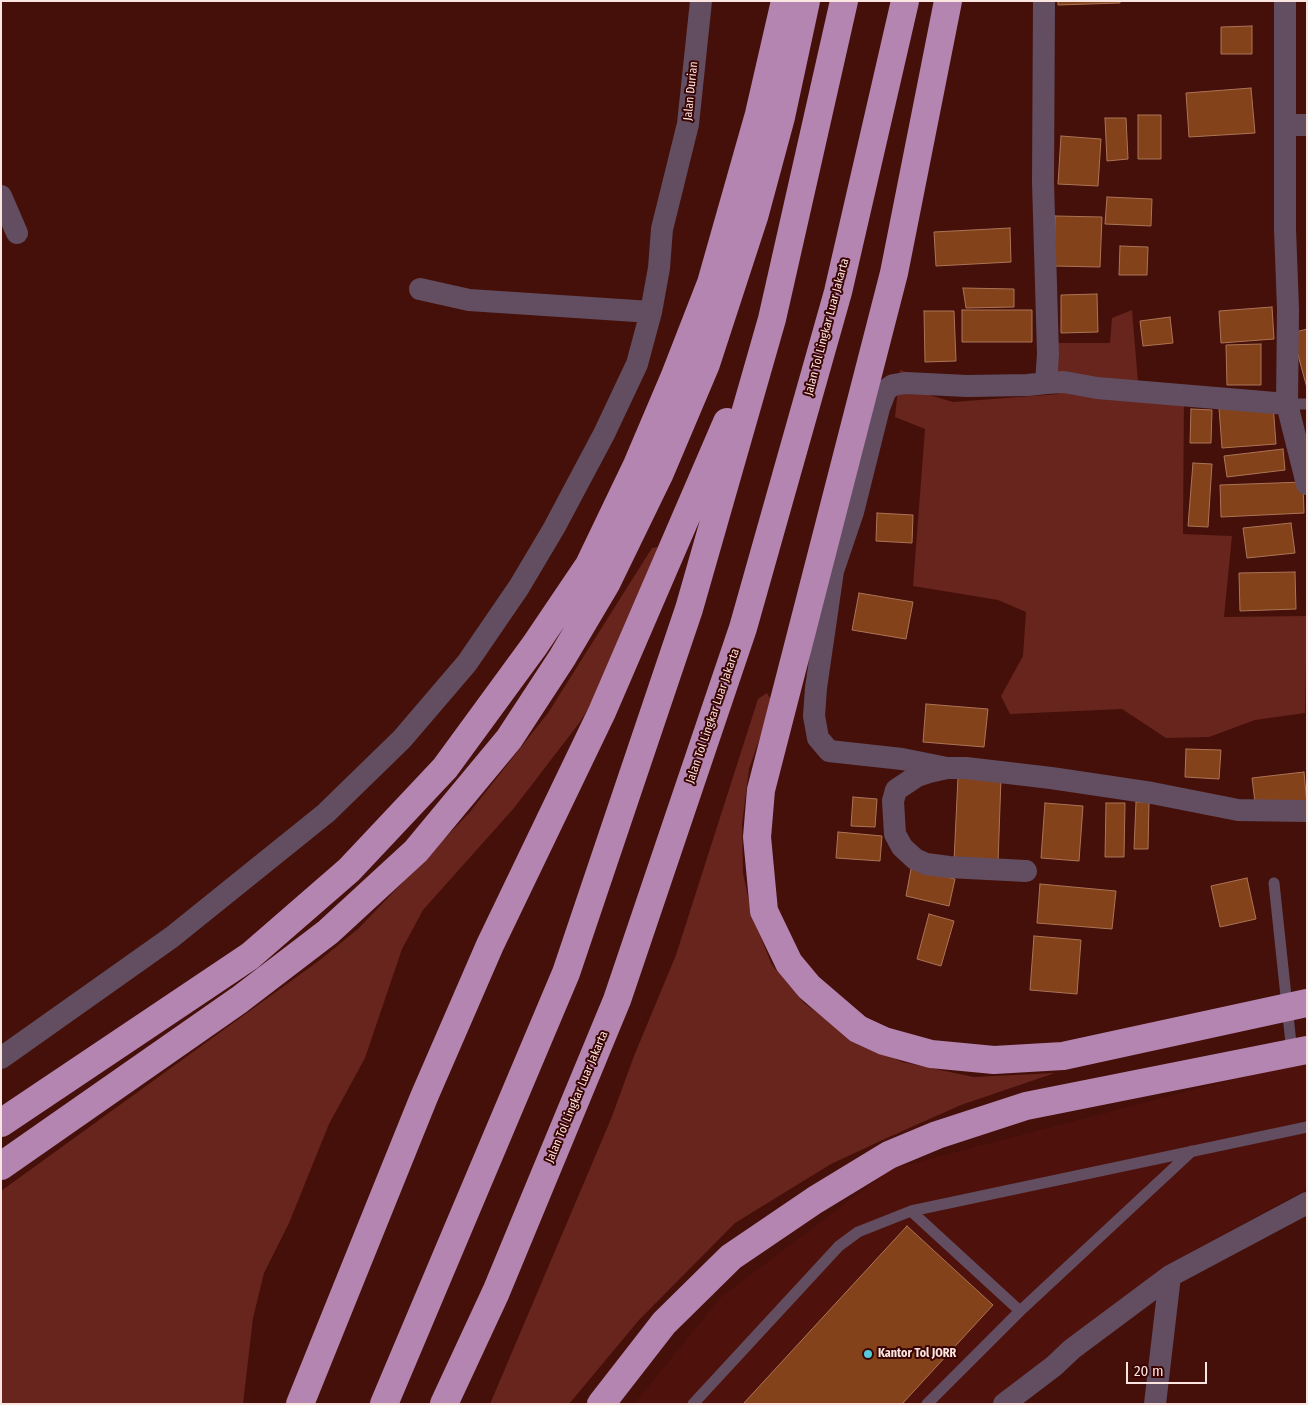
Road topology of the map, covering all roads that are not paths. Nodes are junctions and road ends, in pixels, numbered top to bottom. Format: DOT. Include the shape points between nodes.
graph roads {
  1 [pos="701,1"];
  2 [pos="785,1"];
  3 [pos="806,1"];
  4 [pos="844,1"];
  5 [pos="904,1"];
  6 [pos="948,1"];
  7 [pos="1044,1"];
  8 [pos="1284,1"];
  9 [pos="1296,125"];
  10 [pos="1,196"];
  11 [pos="17,233"];
  12 [pos="420,289"];
  13 [pos="652,312"];
  14 [pos="772,319"];
  15 [pos="1046,383"];
  16 [pos="1297,404"];
  17 [pos="1307,484"];
  18 [pos="947,768"];
  19 [pos="1307,811"];
  20 [pos="1026,871"];
  21 [pos="1274,883"];
  22 [pos="1297,1005"];
  23 [pos="1299,1052"];
  24 [pos="1,1058"];
  25 [pos="1,1123"];
  26 [pos="1307,1127"];
  27 [pos="1192,1151"];
  28 [pos="1,1166"];
  29 [pos="1307,1203"];
  30 [pos="912,1211"];
  31 [pos="1307,1219"];
  32 [pos="1170,1276"];
  33 [pos="1020,1311"];
  34 [pos="300,1404"];
  35 [pos="384,1404"];
  36 [pos="444,1404"];
  37 [pos="601,1404"];
  38 [pos="693,1404"];
  39 [pos="927,1404"];
  40 [pos="1004,1404"];
  41 [pos="1156,1404"];
  1 -- 13 [label="street, Jalan Durian" via="688,124 662,229"];
  2 -- 25 [label="highway" via="759,114 714,273 678,370 589,565 535,645 445,768 349,870 250,956"];
  3 -- 28 [label="highway" via="781,117 754,218 706,364 659,475 607,582 509,739 416,851 328,932 239,1000"];
  4 -- 14 [label="highway"];
  5 -- 36 [label="highway, Jalan Tol Lingkar Luar Jakarta" via="838,292 743,628 617,1000 496,1292"];
  6 -- 22 [label="highway" via="894,273 761,790 757,837 764,910 789,962 816,994 858,1029 884,1041 931,1054 994,1060 1063,1056"];
  7 -- 15 [label="street"];
  8 -- 9 [label="street"];
  9 -- 16 [label="street" via="1288,309"];
  10 -- 11 [label="street"];
  12 -- 13 [label="street" via="468,300"];
  13 -- 24 [label="street, Jalan Durian" via="636,364 604,434 519,588 467,663 402,739 326,813 172,937"];
  14 -- 34 [label="highway" via="602,712 490,944 424,1097"];
  14 -- 35 [label="highway" via="689,609 566,973"];
  15 -- 16 [label="street"];
  15 -- 18 [label="street" via="967,386 906,382 886,390 833,572 816,688 814,716 818,738 829,751"];
  16 -- 17 [label="street"];
  18 -- 19 [label="street" via="1051,778 1238,810"];
  18 -- 20 [label="street" via="916,776 896,790 893,824 902,847 926,864"];
  21 -- 22 [label="lane"];
  22 -- 23 [label="lane"];
  23 -- 37 [label="highway" via="1026,1106 937,1135 890,1155 815,1200 731,1257 664,1323"];
  26 -- 27 [label="lane"];
  27 -- 30 [label="lane"];
  27 -- 33 [label="lane"];
  29 -- 31 [label="street"];
  29 -- 32 [label="street"];
  30 -- 33 [label="lane"];
  30 -- 38 [label="lane" via="858,1232 839,1246"];
  32 -- 40 [label="street"];
  32 -- 41 [label="street"];
  33 -- 39 [label="lane"];
}
